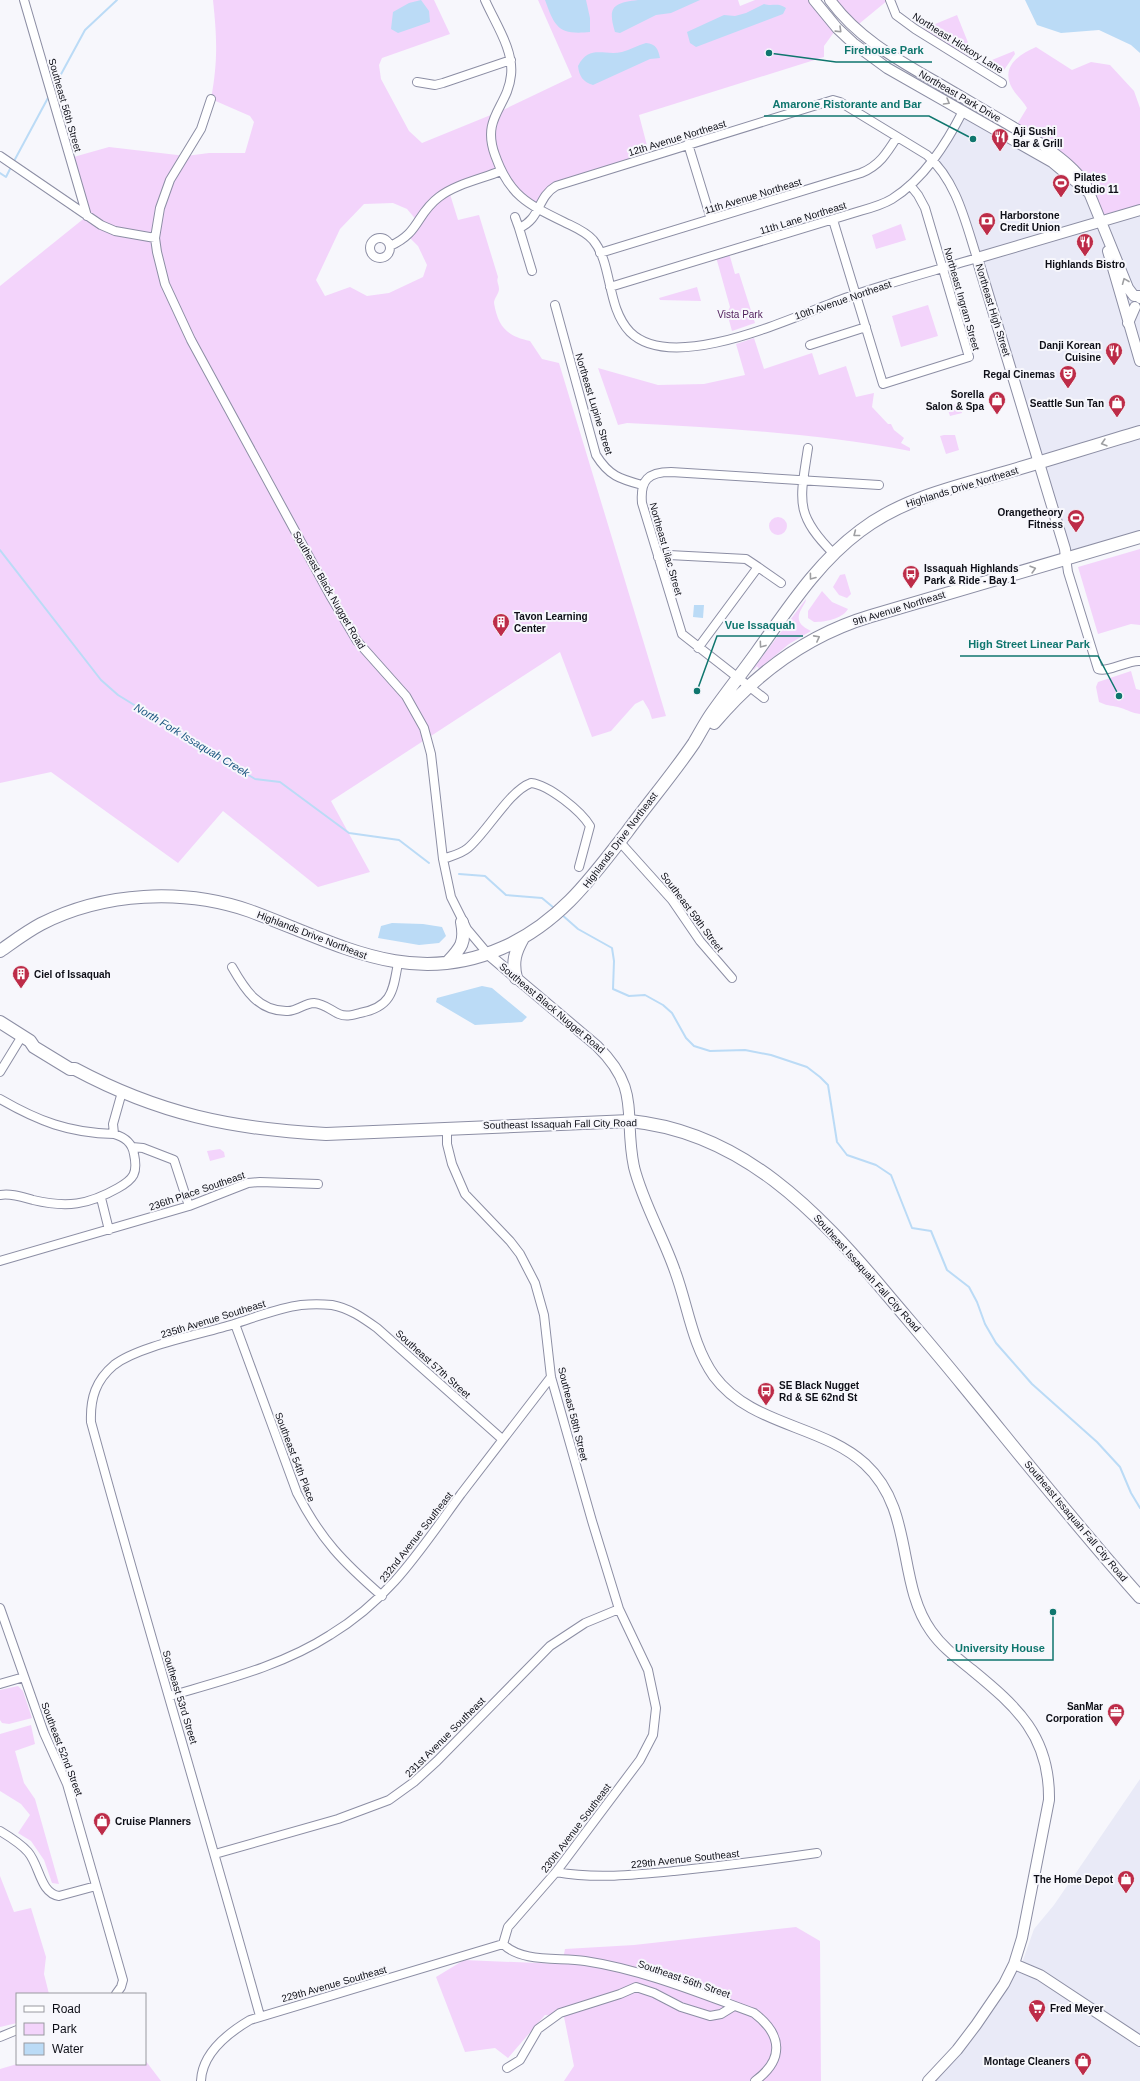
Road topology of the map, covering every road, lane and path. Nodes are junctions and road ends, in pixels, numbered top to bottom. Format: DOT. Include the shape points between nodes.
graph roads {
  1 [pos="24,0"];
  2 [pos="485,0"];
  3 [pos="814,0"];
  4 [pos="830,0"];
  5 [pos="890,0"];
  6 [pos="511,60"];
  7 [pos="417,82"];
  8 [pos="1002,83"];
  9 [pos="211,99"];
  10 [pos="833,100"];
  11 [pos="963,112"];
  12 [pos="897,136"];
  13 [pos="688,144"];
  14 [pos="0,156"];
  15 [pos="934,160"];
  16 [pos="501,171"];
  17 [pos="910,185"];
  18 [pos="1088,192"];
  19 [pos="539,210"];
  20 [pos="1140,210"];
  21 [pos="87,216"];
  22 [pos="515,217"];
  23 [pos="711,219"];
  24 [pos="833,220"];
  25 [pos="1101,221"];
  26 [pos="519,228"];
  27 [pos="1104,231"];
  28 [pos="155,238"];
  29 [pos="390,246"];
  30 [pos="600,253"];
  31 [pos="977,258"];
  32 [pos="943,268"];
  33 [pos="532,270"];
  34 [pos="610,287"];
  35 [pos="856,295"];
  36 [pos="1138,303"];
  37 [pos="555,305"];
  38 [pos="1125,310"];
  39 [pos="1128,323"];
  40 [pos="866,327"];
  41 [pos="810,345"];
  42 [pos="1140,361"];
  43 [pos="1140,432"];
  44 [pos="808,448"];
  45 [pos="1038,462"];
  46 [pos="803,480"];
  47 [pos="642,485"];
  48 [pos="879,485"];
  49 [pos="1140,537"];
  50 [pos="834,554"];
  51 [pos="658,558"];
  52 [pos="1066,558"];
  53 [pos="758,567"];
  54 [pos="781,583"];
  55 [pos="698,648"];
  56 [pos="1140,661"];
  57 [pos="738,678"];
  58 [pos="748,685"];
  59 [pos="764,698"];
  60 [pos="693,744"];
  61 [pos="619,842"];
  62 [pos="442,859"];
  63 [pos="579,867"];
  64 [pos="462,922"];
  65 [pos="523,938"];
  66 [pos="0,951"];
  67 [pos="488,954"];
  68 [pos="398,963"];
  69 [pos="447,963"];
  70 [pos="232,967"];
  71 [pos="516,978"];
  72 [pos="732,978"];
  73 [pos="0,1022"];
  74 [pos="26,1039"];
  75 [pos="0,1072"];
  76 [pos="122,1092"];
  77 [pos="0,1099"];
  78 [pos="630,1121"];
  79 [pos="447,1129"];
  80 [pos="114,1134"];
  81 [pos="132,1147"];
  82 [pos="318,1184"];
  83 [pos="0,1195"];
  84 [pos="101,1198"];
  85 [pos="189,1206"];
  86 [pos="109,1230"];
  87 [pos="0,1262"];
  88 [pos="347,1309"];
  89 [pos="235,1324"];
  90 [pos="551,1377"];
  91 [pos="97,1384"];
  92 [pos="502,1439"];
  93 [pos="382,1596"];
  94 [pos="1140,1597"];
  95 [pos="0,1608"];
  96 [pos="619,1609"];
  97 [pos="24,1677"];
  98 [pos="0,1684"];
  99 [pos="170,1696"];
  100 [pos="656,1720"];
  101 [pos="0,1831"];
  102 [pos="817,1852"];
  103 [pos="215,1854"];
  104 [pos="556,1872"];
  105 [pos="96,1886"];
  106 [pos="503,1944"];
  107 [pos="1014,1964"];
  108 [pos="117,1992"];
  109 [pos="734,2006"];
  110 [pos="260,2016"];
  111 [pos="16,2030"];
  112 [pos="0,2037"];
  113 [pos="1140,2041"];
  114 [pos="507,2068"];
  115 [pos="201,2081"];
  116 [pos="754,2081"];
  117 [pos="928,2081"];
  1 -- 21 [label="street, Southeast 56th Street"];
  2 -- 6 [label="street"];
  3 -- 11 [label="street, Northeast Park Drive, one-way" via="837,28 868,54 887,68"];
  4 -- 18 [label="street, Northeast Park Drive" via="863,36 893,57 1015,128 1062,159 1083,180"];
  5 -- 8 [label="street, Northeast Hickory Lane" via="896,15"];
  6 -- 7 [label="street" via="443,84"];
  6 -- 16 [label="street, 10th Avenue Northeast" via="512,74 509,85 495,114 491,131 492,148"];
  9 -- 28 [label="street, Southeast Black Nugget Road" via="201,129 164,194"];
  10 -- 12 [label="street, Northeast High Street"];
  10 -- 13 [label="street, 12th Avenue Northeast"];
  11 -- 15 [label="street, 11th Lane Northeast"];
  11 -- 18 [label="street, Northeast Park Drive" via="1052,162"];
  12 -- 15 [label="street, Northeast High Street"];
  12 -- 23 [label="street, 11th Avenue Northeast" via="882,160 870,169"];
  13 -- 19 [label="street, 12th Avenue Northeast" via="556,186 546,194"];
  13 -- 23 [label="street"];
  14 -- 21 [label="street"];
  15 -- 17 [label="street, 11th Lane Northeast"];
  15 -- 31 [label="street, Northeast High Street" via="952,185"];
  16 -- 19 [label="street, 10th Avenue Northeast" via="516,194"];
  16 -- 29 [label="street" via="438,197 408,236"];
  17 -- 24 [label="street, 11th Lane Northeast" via="880,205"];
  17 -- 32 [label="street, Northeast Ingram Street" via="923,205"];
  18 -- 25 [label="street, Northeast Park Drive"];
  19 -- 26 [label="street, 12th Avenue Northeast" via="529,222"];
  19 -- 30 [label="street, 10th Avenue Northeast" via="587,235"];
  20 -- 25 [label="street, 10th Avenue Northeast"];
  21 -- 28 [label="street" via="115,231"];
  22 -- 26 [label="street"];
  23 -- 30 [label="street, 11th Avenue Northeast"];
  24 -- 34 [label="street, 11th Lane Northeast"];
  24 -- 35 [label="street, Northeast Ingram Street"];
  25 -- 27 [label="street, Northeast Park Drive"];
  25 -- 31 [label="street, 10th Avenue Northeast"];
  26 -- 33 [label="street"];
  36 -- 27 [label="street, Northeast Park Drive, one-way" via="1139,296 1134,296 1128,288"];
  27 -- 38 [label="street, Northeast Park Drive"];
  28 -- 62 [label="street, Southeast Black Nugget Road" via="163,278 182,324 324,583 357,641 406,696 424,728 431,754"];
  30 -- 34 [label="street, 10th Avenue Northeast"];
  31 -- 32 [label="street, 10th Avenue Northeast"];
  31 -- 45 [label="street, Northeast High Street"];
  32 -- 35 [label="street, 10th Avenue Northeast"];
  32 -- 40 [label="street, Northeast Ingram Street" via="969,357 884,384"];
  34 -- 35 [label="street, 10th Avenue Northeast" via="618,315 630,332 652,345 677,348 731,339"];
  35 -- 40 [label="street, Northeast Ingram Street"];
  36 -- 38 [label="street"];
  36 -- 39 [label="street"];
  37 -- 47 [label="street, Northeast Lupine Street" via="596,455 604,467 618,478"];
  38 -- 39 [label="street, Northeast Park Drive"];
  39 -- 42 [label="street, Northeast Park Drive"];
  40 -- 41 [label="street"];
  43 -- 45 [label="main road, Highlands Drive Northeast, one-way"];
  44 -- 46 [label="street"];
  45 -- 50 [label="main road, Highlands Drive Northeast, one-way" via="902,505 862,530"];
  45 -- 52 [label="street, Northeast High Street"];
  46 -- 47 [label="street" via="662,472 647,478"];
  46 -- 48 [label="street"];
  46 -- 50 [label="street" via="802,502 805,516 812,530"];
  47 -- 51 [label="street, Northeast Lilac Street" via="642,503"];
  49 -- 52 [label="main road, 9th Avenue Northeast"];
  50 -- 57 [label="main road, Highlands Drive Northeast, one-way" via="817,571"];
  51 -- 53 [label="street" via="669,555 742,559 749,560"];
  51 -- 55 [label="street, Northeast Lilac Street" via="680,632"];
  52 -- 56 [label="street, Northeast High Street" via="1068,572 1099,670"];
  58 -- 52 [label="main road, 9th Avenue Northeast, one-way" via="798,648 842,626"];
  53 -- 54 [label="street"];
  53 -- 55 [label="street"];
  55 -- 57 [label="street, Northeast Lilac Street"];
  57 -- 58 [label="street, Northeast Lilac Street"];
  57 -- 60 [label="main road, Highlands Drive Northeast"];
  58 -- 59 [label="street, Northeast Lilac Street"];
  58 -- 60 [label="main road, 9th Avenue Northeast"];
  60 -- 61 [label="main road, Highlands Drive Northeast"];
  61 -- 65 [label="main road, Highlands Drive Northeast" via="576,897 558,914"];
  61 -- 72 [label="street, Southeast 59th Street" via="672,900 700,941"];
  62 -- 63 [label="street" via="469,847 512,799 528,784 534,784 548,790 585,816 590,826"];
  62 -- 64 [label="street, Southeast Black Nugget Road" via="451,897"];
  64 -- 67 [label="street, Southeast Black Nugget Road"];
  64 -- 69 [label="main road" via="463,942"];
  65 -- 67 [label="main road, Highlands Drive Northeast"];
  65 -- 71 [label="main road" via="513,961"];
  66 -- 68 [label="main road, Highlands Drive Northeast" via="36,926 78,910 122,899 182,896 226,904 338,947"];
  67 -- 69 [label="main road, Highlands Drive Northeast"];
  67 -- 71 [label="street, Southeast Black Nugget Road"];
  68 -- 69 [label="main road, Highlands Drive Northeast"];
  68 -- 70 [label="street" via="394,984 386,1002 372,1010 350,1015 340,1014 324,1005 312,1003 289,1011 271,1009 246,992"];
  71 -- 78 [label="street, Southeast Black Nugget Road" via="597,1046 617,1068 626,1087"];
  73 -- 74 [label="main road, Southeast Issaquah Fall City Road"];
  74 -- 75 [label="street"];
  74 -- 76 [label="main road, Southeast Issaquah Fall City Road" via="37,1041 73,1064 75,1069"];
  76 -- 79 [label="main road, Southeast Issaquah Fall City Road" via="219,1123 267,1130 326,1134"];
  76 -- 80 [label="street" via="113,1124"];
  77 -- 80 [label="street" via="51,1124 71,1130"];
  78 -- 79 [label="main road, Southeast Issaquah Fall City Road"];
  78 -- 94 [label="main road, Southeast Issaquah Fall City Road" via="670,1127 726,1149 754,1166 808,1208 865,1268 1098,1550"];
  78 -- 107 [label="street, Southeast Black Nugget Road" via="632,1156 638,1179 676,1271 695,1339 707,1366 723,1387 750,1408 838,1445 875,1475 896,1512 914,1592 925,1621 947,1650 1020,1712 1042,1753 1049,1800 1022,1938"];
  79 -- 90 [label="street, Southeast 58th Street" via="447,1144 452,1164 466,1194 510,1241 533,1277 544,1315"];
  80 -- 81 [label="street" via="123,1137"];
  81 -- 84 [label="street" via="135,1169 133,1178"];
  81 -- 85 [label="street" via="143,1148 174,1160"];
  82 -- 85 [label="street, 236th Place Southeast" via="254,1182"];
  83 -- 84 [label="street" via="63,1206"];
  84 -- 86 [label="street"];
  85 -- 86 [label="street, 236th Place Southeast"];
  86 -- 87 [label="street, 236th Place Southeast"];
  88 -- 89 [label="street, 235th Avenue Southeast" via="302,1305 277,1310"];
  88 -- 92 [label="street, Southeast 57th Street" via="377,1328"];
  89 -- 91 [label="street, 235th Avenue Southeast" via="130,1356 113,1366"];
  89 -- 93 [label="street, Southeast 54th Place" via="297,1493 308,1514 339,1557"];
  90 -- 92 [label="street, 232nd Avenue Southeast"];
  90 -- 96 [label="street, Southeast 58th Street"];
  91 -- 99 [label="street, Southeast 53rd Street" via="91,1422 152,1642"];
  92 -- 93 [label="street, 232nd Avenue Southeast" via="408,1567"];
  93 -- 99 [label="street, 232nd Avenue Southeast" via="330,1636 300,1651 250,1672"];
  95 -- 97 [label="street, Southeast 52nd Street"];
  96 -- 100 [label="street, Southeast 58th Street" via="648,1670"];
  96 -- 103 [label="street, 231st Avenue Southeast" via="584,1623 550,1646 437,1761 389,1800 338,1819"];
  97 -- 98 [label="street"];
  97 -- 105 [label="street, Southeast 52nd Street" via="44,1733 67,1784"];
  99 -- 103 [label="street, Southeast 53rd Street"];
  100 -- 104 [label="street, 230th Avenue Southeast" via="653,1735 640,1760"];
  101 -- 105 [label="street" via="28,1852 48,1891 54,1895 59,1896"];
  102 -- 104 [label="street, 229th Avenue Southeast" via="732,1865 621,1876 581,1876"];
  103 -- 110 [label="street, Southeast 53rd Street"];
  104 -- 106 [label="street, 230th Avenue Southeast" via="508,1927"];
  105 -- 108 [label="street, Southeast 52nd Street" via="123,1980"];
  106 -- 109 [label="street, Southeast 56th Street" via="510,1950 526,1955 583,1961 656,1978"];
  106 -- 110 [label="street, 229th Avenue Southeast"];
  107 -- 113 [label="street" via="1040,1975"];
  107 -- 117 [label="street, Southeast Black Nugget Road" via="976,2026"];
  109 -- 114 [label="street" via="721,2014 710,2016 681,2007 636,1987 560,2013 538,2029 520,2060"];
  109 -- 116 [label="street, Southeast 56th Street" via="754,2013 762,2019 768,2024 775,2040 776,2056 769,2068"];
  110 -- 115 [label="street, 229th Avenue Southeast" via="240,2026 214,2049 207,2060"];
  111 -- 112 [label="street"];
}
